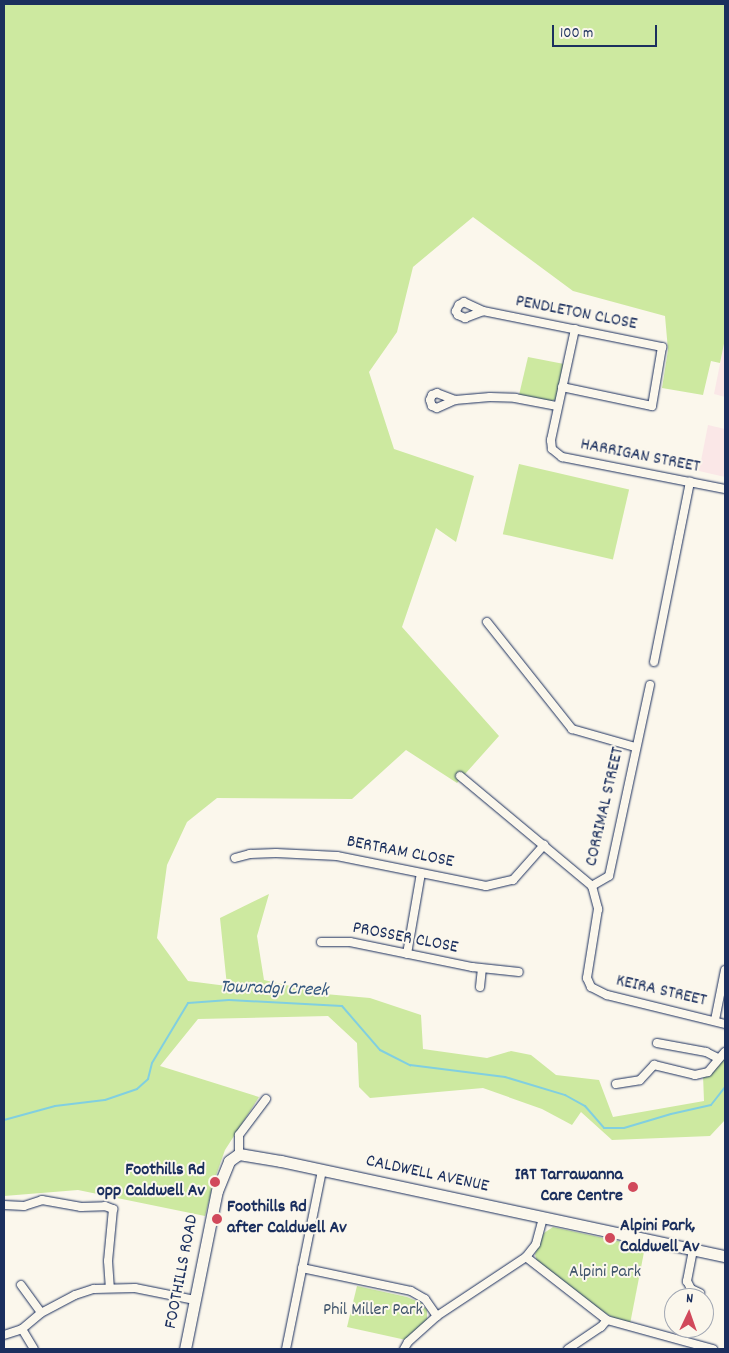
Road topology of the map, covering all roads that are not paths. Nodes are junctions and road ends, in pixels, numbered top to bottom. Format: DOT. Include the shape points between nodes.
graph roads {
  1 [pos="483,311"];
  2 [pos="575,329"];
  3 [pos="562,387"];
  4 [pos="455,400"];
  5 [pos="558,406"];
  6 [pos="690,482"];
  7 [pos="725,489"];
  8 [pos="487,622"];
  9 [pos="654,662"];
  10 [pos="650,685"];
  11 [pos="635,748"];
  12 [pos="460,776"];
  13 [pos="544,845"];
  14 [pos="235,858"];
  15 [pos="421,873"];
  16 [pos="592,886"];
  17 [pos="321,942"];
  18 [pos="407,954"];
  19 [pos="482,969"];
  20 [pos="725,970"];
  21 [pos="519,972"];
  22 [pos="480,987"];
  23 [pos="590,987"];
  24 [pos="715,1020"];
  25 [pos="725,1024"];
  26 [pos="657,1043"];
  27 [pos="725,1052"];
  28 [pos="718,1058"];
  29 [pos="616,1084"];
  30 [pos="266,1099"];
  31 [pos="239,1154"];
  32 [pos="322,1170"];
  33 [pos="4,1205"];
  34 [pos="543,1218"];
  35 [pos="693,1250"];
  36 [pos="725,1256"];
  37 [pos="526,1257"];
  38 [pos="302,1268"];
  39 [pos="21,1285"];
  40 [pos="110,1287"];
  41 [pos="691,1288"];
  42 [pos="194,1300"];
  43 [pos="41,1313"];
  44 [pos="436,1316"];
  45 [pos="607,1320"];
  46 [pos="22,1329"];
  47 [pos="4,1335"];
  48 [pos="34,1349"];
  49 [pos="185,1349"];
  50 [pos="286,1349"];
  51 [pos="404,1349"];
  52 [pos="568,1349"];
  53 [pos="713,1349"];
  1 -- 2 [label="street, PENDLETON CLOSE"];
  2 -- 3 [label="street"];
  2 -- 3 [label="street, PENDLETON CLOSE" via="662,347 652,406"];
  3 -- 5 [label="street"];
  4 -- 5 [label="street" via="514,398"];
  5 -- 6 [label="street, HARRIGAN STREET" via="551,440 552,449 562,457"];
  6 -- 7 [label="street, HARRIGAN STREET"];
  6 -- 9 [label="street"];
  8 -- 11 [label="street" via="572,729"];
  10 -- 11 [label="street, CORRIMAL STREET"];
  11 -- 16 [label="street, CORRIMAL STREET" via="609,876"];
  12 -- 13 [label="street"];
  13 -- 15 [label="street, BERTRAM CLOSE" via="513,880 486,886"];
  13 -- 16 [label="street"];
  14 -- 15 [label="street, BERTRAM CLOSE" via="276,853 337,856"];
  15 -- 18 [label="street"];
  16 -- 23 [label="street, CORRIMAL STREET" via="598,909 587,972"];
  17 -- 18 [label="street, PROSSER CLOSE" via="350,942"];
  18 -- 19 [label="street, PROSSER CLOSE"];
  19 -- 21 [label="street, PROSSER CLOSE"];
  19 -- 22 [label="street"];
  20 -- 24 [label="street"];
  23 -- 24 [label="street, KEIRA STREET" via="607,995"];
  24 -- 25 [label="street, KEIRA STREET"];
  26 -- 28 [label="street" via="706,1052"];
  27 -- 28 [label="street"];
  28 -- 29 [label="street" via="708,1072 695,1075 654,1065 640,1080"];
  30 -- 31 [label="street, FOOTHILLS ROAD" via="239,1135"];
  31 -- 32 [label="main road, CALDWELL AVENUE"];
  31 -- 42 [label="main road, FOOTHILLS ROAD" via="229,1161 217,1191"];
  32 -- 34 [label="main road, CALDWELL AVENUE"];
  32 -- 38 [label="street"];
  33 -- 40 [label="street" via="24,1206 42,1200 113,1209 108,1261"];
  34 -- 35 [label="main road, CALDWELL AVENUE"];
  34 -- 37 [label="street" via="536,1244"];
  35 -- 36 [label="main road, CALDWELL AVENUE"];
  35 -- 41 [label="street" via="687,1281"];
  37 -- 44 [label="street"];
  37 -- 45 [label="street"];
  38 -- 44 [label="street" via="411,1291 425,1299"];
  38 -- 50 [label="street"];
  39 -- 43 [label="street"];
  40 -- 42 [label="street" via="153,1290"];
  40 -- 43 [label="street" via="75,1295"];
  42 -- 49 [label="main road, FOOTHILLS ROAD"];
  43 -- 46 [label="street"];
  44 -- 51 [label="street"];
  45 -- 52 [label="street"];
  45 -- 53 [label="street"];
  46 -- 47 [label="street"];
  46 -- 48 [label="street"];
}
